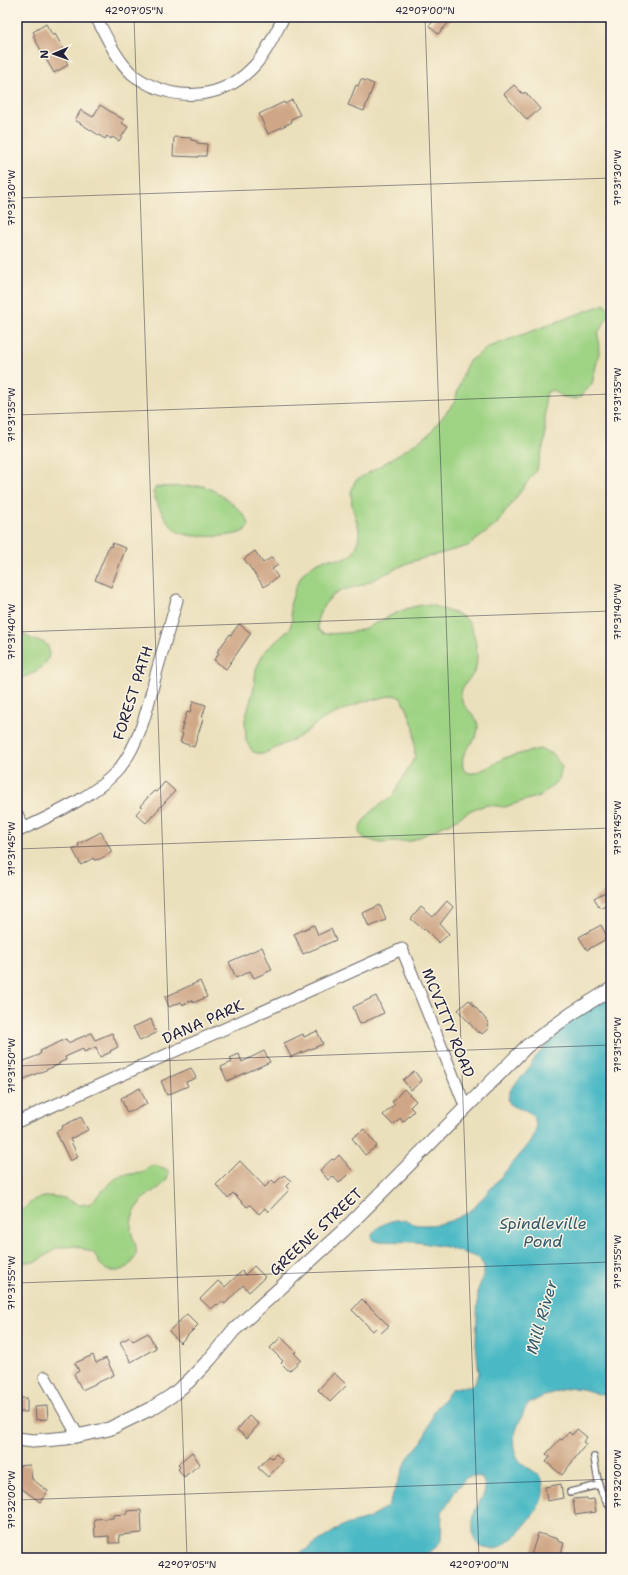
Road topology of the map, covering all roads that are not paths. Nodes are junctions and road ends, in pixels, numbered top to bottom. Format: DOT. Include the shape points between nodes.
graph roads {
  1 [pos="96,17"];
  2 [pos="284,17"];
  3 [pos="177,600"];
  4 [pos="17,814"];
  5 [pos="21,830"];
  6 [pos="402,949"];
  7 [pos="611,989"];
  8 [pos="466,1108"];
  9 [pos="17,1122"];
  10 [pos="45,1377"];
  11 [pos="78,1436"];
  12 [pos="17,1439"];
  13 [pos="594,1457"];
  14 [pos="599,1485"];
  15 [pos="570,1492"];
  16 [pos="611,1507"];
  1 -- 2 [label="street" via="121,62 133,75 158,88 190,96 218,90 250,71 263,55"];
  3 -- 5 [label="street, FOREST PATH" via="137,736 118,770 87,795"];
  4 -- 5 [label="street"];
  6 -- 8 [label="street, MCVITTY ROAD"];
  6 -- 9 [label="street, DANA PARK"];
  7 -- 8 [label="street, GREENE STREET" via="527,1046"];
  8 -- 11 [label="street, GREENE STREET" via="344,1230 233,1331 188,1382 171,1396 130,1420 109,1429"];
  10 -- 11 [label="street"];
  11 -- 12 [label="street, GREENE STREET" via="33,1441"];
  13 -- 14 [label="lane"];
  14 -- 15 [label="lane"];
  14 -- 16 [label="lane" via="604,1500"];
}
